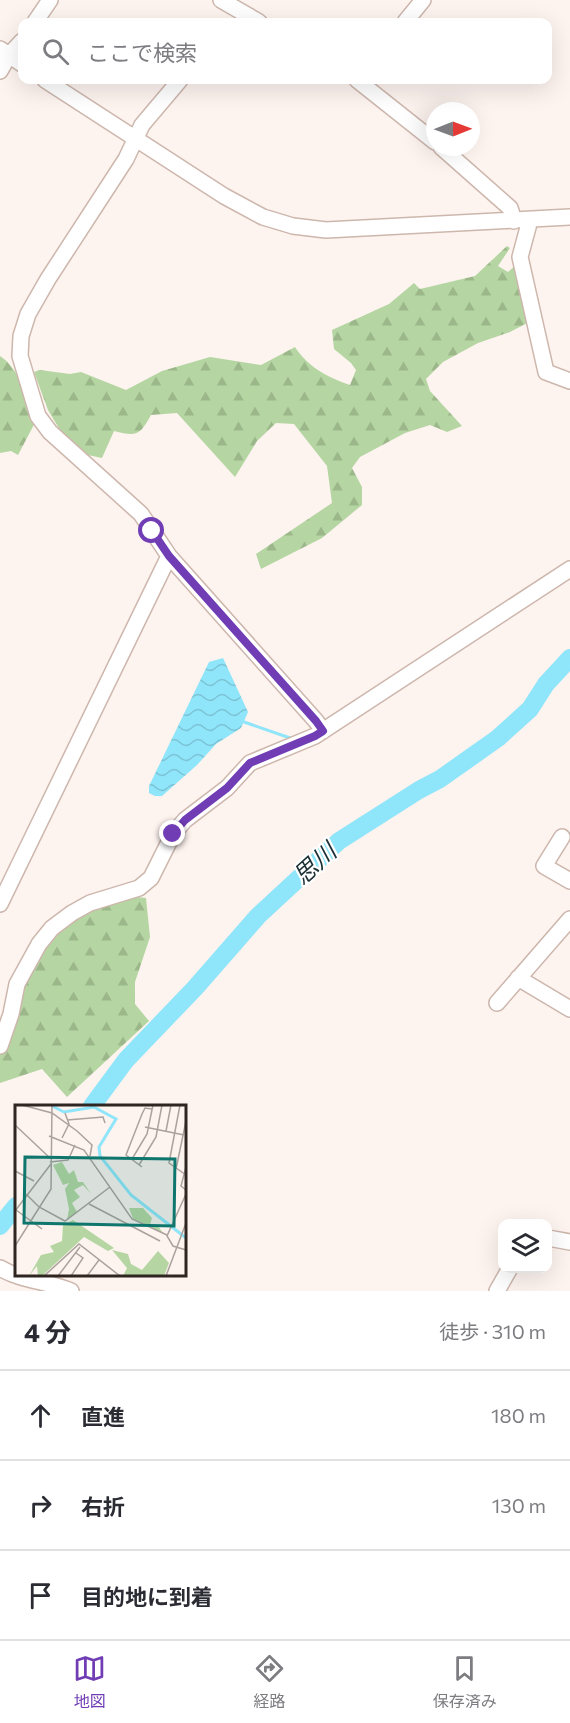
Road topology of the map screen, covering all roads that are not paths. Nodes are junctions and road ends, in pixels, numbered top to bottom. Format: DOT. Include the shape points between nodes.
graph roads {
  1 [pos="50,0"];
  2 [pos="423,0"];
  3 [pos="231,2"];
  4 [pos="38,18"];
  5 [pos="248,18"];
  6 [pos="408,18"];
  7 [pos="18,43"];
  8 [pos="4,52"];
  9 [pos="18,61"];
  10 [pos="0,71"];
  11 [pos="51,84"];
  12 [pos="177,84"];
  13 [pos="365,84"];
  14 [pos="426,135"];
  15 [pos="135,140"];
  16 [pos="451,156"];
  17 [pos="569,215"];
  18 [pos="530,220"];
  19 [pos="514,221"];
  20 [pos="570,381"];
  21 [pos="169,556"];
  22 [pos="570,569"];
  23 [pos="323,731"];
  24 [pos="562,837"];
  25 [pos="570,881"];
  26 [pos="0,904"];
  27 [pos="570,920"];
  28 [pos="519,978"];
  29 [pos="497,1003"];
  30 [pos="570,1009"];
  31 [pos="0,1046"];
  32 [pos="552,1240"];
  33 [pos="570,1242"];
  34 [pos="0,1268"];
  35 [pos="508,1273"];
  36 [pos="15,1275"];
  37 [pos="20,1276"];
  38 [pos="71,1291"];
  39 [pos="497,1291"];
  1 -- 4 [label="street"];
  2 -- 6 [label="street"];
  3 -- 5 [label="street"];
  7 -- 8 [label="street"];
  8 -- 9 [label="street"];
  8 -- 10 [label="street"];
  11 -- 15 [label="street"];
  12 -- 15 [label="street" via="142,125"];
  13 -- 14 [label="street"];
  15 -- 19 [label="street" via="224,196 263,217 293,226 326,230"];
  15 -- 21 [label="street" via="28,314 20,356 38,416 50,432 141,514"];
  16 -- 19 [label="street" via="510,208"];
  17 -- 18 [label="street"];
  18 -- 19 [label="street"];
  18 -- 20 [label="street" via="520,256 546,372"];
  21 -- 23 [label="street"];
  21 -- 26 [label="street"];
  22 -- 23 [label="street"];
  23 -- 31 [label="street" via="250,763 227,788 185,820 173,834 151,878 139,888 90,903 52,928 17,984"];
  24 -- 25 [label="street" via="544,866"];
  27 -- 28 [label="street"];
  28 -- 29 [label="street"];
  28 -- 30 [label="street"];
  32 -- 33 [label="street"];
  34 -- 36 [label="street"];
  35 -- 39 [label="street"];
  37 -- 38 [label="street"];
}
